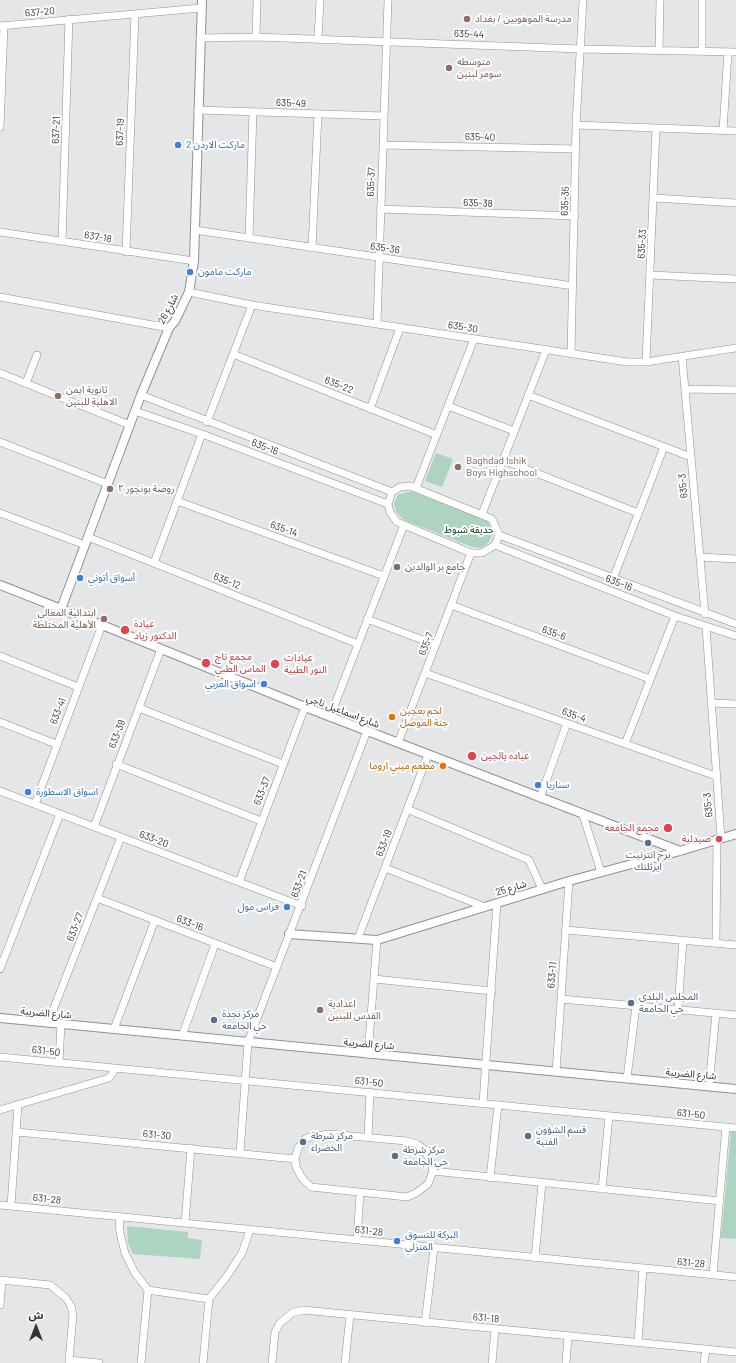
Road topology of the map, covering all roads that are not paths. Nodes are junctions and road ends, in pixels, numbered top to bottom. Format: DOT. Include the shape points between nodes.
graph roads {
  1 [pos="257,0"];
  2 [pos="320,0"];
  3 [pos="388,0"];
  4 [pos="583,0"];
  5 [pos="660,0"];
  6 [pos="702,0"];
  7 [pos="202,4"];
  8 [pos="135,14"];
  9 [pos="69,19"];
  10 [pos="2,25"];
  11 [pos="256,37"];
  12 [pos="200,38"];
  13 [pos="318,39"];
  14 [pos="386,41"];
  15 [pos="581,49"];
  16 [pos="659,50"];
  17 [pos="702,51"];
  18 [pos="728,52"];
  19 [pos="736,52"];
  20 [pos="198,110"];
  21 [pos="253,112"];
  22 [pos="318,114"];
  23 [pos="384,116"];
  24 [pos="576,125"];
  25 [pos="0,127"];
  26 [pos="656,128"];
  27 [pos="723,130"];
  28 [pos="736,131"];
  29 [pos="383,145"];
  30 [pos="576,149"];
  31 [pos="654,198"];
  32 [pos="736,203"];
  33 [pos="380,209"];
  34 [pos="574,216"];
  35 [pos="195,230"];
  36 [pos="0,232"];
  37 [pos="249,238"];
  38 [pos="62,241"];
  39 [pos="312,248"];
  40 [pos="126,252"];
  41 [pos="379,258"];
  42 [pos="194,261"];
  43 [pos="650,275"];
  44 [pos="736,279"];
  45 [pos="573,286"];
  46 [pos="189,292"];
  47 [pos="0,297"];
  48 [pos="252,305"];
  49 [pos="377,324"];
  50 [pos="169,328"];
  51 [pos="400,328"];
  52 [pos="474,339"];
  53 [pos="736,348"];
  54 [pos="546,350"];
  55 [pos="233,354"];
  56 [pos="571,354"];
  57 [pos="37,355"];
  58 [pos="682,356"];
  59 [pos="646,362"];
  60 [pos="0,373"];
  61 [pos="26,384"];
  62 [pos="686,389"];
  63 [pos="736,390"];
  64 [pos="141,395"];
  65 [pos="528,395"];
  66 [pos="448,406"];
  67 [pos="370,408"];
  68 [pos="135,411"];
  69 [pos="207,422"];
  70 [pos="130,425"];
  71 [pos="514,431"];
  72 [pos="202,434"];
  73 [pos="437,435"];
  74 [pos="0,442"];
  75 [pos="664,447"];
  76 [pos="691,457"];
  77 [pos="503,460"];
  78 [pos="108,484"];
  79 [pos="416,488"];
  80 [pos="392,492"];
  81 [pos="177,501"];
  82 [pos="388,504"];
  83 [pos="0,513"];
  84 [pos="638,513"];
  85 [pos="482,514"];
  86 [pos="404,525"];
  87 [pos="500,535"];
  88 [pos="88,537"];
  89 [pos="85,545"];
  90 [pos="495,545"];
  91 [pos="471,553"];
  92 [pos="700,557"];
  93 [pos="736,559"];
  94 [pos="154,563"];
  95 [pos="384,576"];
  96 [pos="613,579"];
  97 [pos="0,585"];
  98 [pos="451,605"];
  99 [pos="62,609"];
  100 [pos="705,614"];
  101 [pos="675,616"];
  102 [pos="367,619"];
  103 [pos="102,624"];
  104 [pos="736,624"];
  105 [pos="706,627"];
  106 [pos="736,636"];
  107 [pos="358,644"];
  108 [pos="436,645"];
  109 [pos="161,649"];
  110 [pos="0,656"];
  111 [pos="425,673"];
  112 [pos="650,679"];
  113 [pos="78,687"];
  114 [pos="712,703"];
  115 [pos="736,704"];
  116 [pos="305,707"];
  117 [pos="138,708"];
  118 [pos="330,717"];
  119 [pos="0,722"];
  120 [pos="567,723"];
  121 [pos="367,731"];
  122 [pos="398,743"];
  123 [pos="56,744"];
  124 [pos="625,744"];
  125 [pos="428,755"];
  126 [pos="116,764"];
  127 [pos="283,764"];
  128 [pos="716,776"];
  129 [pos="0,792"];
  130 [pos="540,798"];
  131 [pos="35,804"];
  132 [pos="407,809"];
  133 [pos="60,814"];
  134 [pos="583,815"];
  135 [pos="261,821"];
  136 [pos="94,827"];
  137 [pos="736,834"];
  138 [pos="121,837"];
  139 [pos="719,839"];
  140 [pos="680,851"];
  141 [pos="385,868"];
  142 [pos="601,872"];
  143 [pos="569,881"];
  144 [pos="239,882"];
  145 [pos="542,889"];
  146 [pos="97,898"];
  147 [pos="497,903"];
  148 [pos="302,906"];
  149 [pos="485,907"];
  150 [pos="155,920"];
  151 [pos="566,930"];
  152 [pos="289,934"];
  153 [pos="358,938"];
  154 [pos="377,940"];
  155 [pos="683,940"];
  156 [pos="716,943"];
  157 [pos="215,944"];
  158 [pos="736,945"];
  159 [pos="276,967"];
  160 [pos="0,968"];
  161 [pos="374,979"];
  162 [pos="492,991"];
  163 [pos="561,999"];
  164 [pos="636,1006"];
  165 [pos="678,1010"];
  166 [pos="716,1013"];
  167 [pos="736,1015"];
  168 [pos="0,1018"];
  169 [pos="48,1023"];
  170 [pos="61,1024"];
  171 [pos="114,1029"];
  172 [pos="182,1036"];
  173 [pos="248,1042"];
  174 [pos="368,1054"];
  175 [pos="0,1057"];
  176 [pos="59,1063"];
  177 [pos="486,1065"];
  178 [pos="114,1068"];
  179 [pos="556,1072"];
  180 [pos="627,1078"];
  181 [pos="246,1080"];
  182 [pos="709,1086"];
  183 [pos="736,1089"];
  184 [pos="370,1092"];
  185 [pos="483,1103"];
  186 [pos="18,1105"];
  187 [pos="498,1105"];
  188 [pos="0,1110"];
  189 [pos="609,1116"];
  190 [pos="726,1127"];
  191 [pos="736,1128"];
  192 [pos="17,1132"];
  193 [pos="368,1137"];
  194 [pos="191,1148"];
  195 [pos="240,1153"];
  196 [pos="295,1159"];
  197 [pos="433,1171"];
  198 [pos="490,1178"];
  199 [pos="542,1183"];
  200 [pos="602,1189"];
  201 [pos="360,1193"];
  202 [pos="720,1201"];
  203 [pos="0,1205"];
  204 [pos="10,1206"];
  205 [pos="119,1217"];
  206 [pos="185,1223"];
  207 [pos="250,1230"];
  208 [pos="357,1240"];
  209 [pos="434,1248"];
  210 [pos="535,1258"];
  211 [pos="644,1268"];
  212 [pos="713,1275"];
  213 [pos="736,1277"];
  214 [pos="1,1280"];
  215 [pos="148,1290"];
  216 [pos="209,1299"];
  217 [pos="0,1305"];
  218 [pos="350,1314"];
  219 [pos="425,1323"];
  220 [pos="495,1329"];
  221 [pos="568,1336"];
  222 [pos="638,1343"];
  223 [pos="706,1349"];
  224 [pos="736,1352"];
  225 [pos="69,1361"];
  226 [pos="99,1363"];
  227 [pos="141,1363"];
  228 [pos="203,1363"];
  229 [pos="272,1363"];
  230 [pos="345,1363"];
  231 [pos="492,1363"];
  232 [pos="566,1363"];
  233 [pos="704,1363"];
  1 -- 11 [label="street"];
  2 -- 13 [label="street"];
  3 -- 14 [label="street, 635-37"];
  4 -- 15 [label="street, 635-35"];
  5 -- 16 [label="street"];
  6 -- 17 [label="street"];
  7 -- 8 [label="street, 637-20"];
  7 -- 12 [label="street, شارع 26"];
  8 -- 9 [label="street, 637-20"];
  8 -- 40 [label="street, 637-19"];
  9 -- 10 [label="street, 637-20"];
  9 -- 38 [label="street, 637-21"];
  10 -- 25 [label="street"];
  11 -- 12 [label="street, 635-44"];
  11 -- 13 [label="street, 635-44"];
  12 -- 20 [label="street, شارع 26"];
  13 -- 14 [label="street, 635-44"];
  14 -- 15 [label="street, 635-44"];
  14 -- 23 [label="street, 635-37"];
  15 -- 16 [label="street, 635-44"];
  15 -- 24 [label="street, 635-35"];
  16 -- 17 [label="street, 635-44"];
  17 -- 18 [label="street, 635-44"];
  18 -- 19 [label="street, 635-44"];
  18 -- 27 [label="street"];
  20 -- 21 [label="street, 635-49"];
  20 -- 35 [label="street, شارع 26"];
  21 -- 22 [label="street, 635-49"];
  21 -- 37 [label="street"];
  22 -- 23 [label="street, 635-49"];
  22 -- 39 [label="street"];
  23 -- 29 [label="street, 635-37"];
  24 -- 26 [label="street"];
  24 -- 30 [label="street, 635-35"];
  26 -- 27 [label="street"];
  26 -- 31 [label="street, 635-33"];
  27 -- 28 [label="street"];
  29 -- 30 [label="street, 635-40"];
  29 -- 33 [label="street, 635-37"];
  30 -- 34 [label="street, 635-35"];
  31 -- 32 [label="street"];
  31 -- 43 [label="street, 635-33"];
  33 -- 34 [label="street, 635-38"];
  33 -- 41 [label="street, 635-37"];
  34 -- 45 [label="street, 635-35"];
  35 -- 37 [label="street, 635-36"];
  35 -- 42 [label="street, شارع 26"];
  36 -- 38 [label="street, 637-18"];
  37 -- 39 [label="street, 635-36"];
  38 -- 40 [label="street, 637-18"];
  39 -- 41 [label="street, 635-36"];
  40 -- 42 [label="street, 637-18"];
  41 -- 45 [label="street, 635-36"];
  41 -- 49 [label="street, 635-37"];
  42 -- 46 [label="street, شارع 26"];
  43 -- 44 [label="street"];
  43 -- 59 [label="street, 635-33"];
  45 -- 56 [label="street, 635-35"];
  46 -- 48 [label="street, 635-30"];
  46 -- 50 [label="street, شارع 26"];
  47 -- 50 [label="street"];
  48 -- 49 [label="street, 635-30"];
  48 -- 55 [label="street"];
  49 -- 51 [label="street, 635-30"];
  50 -- 64 [label="street, شارع 26"];
  51 -- 52 [label="street, 635-30"];
  51 -- 67 [label="street"];
  52 -- 54 [label="street, 635-30"];
  52 -- 66 [label="street"];
  53 -- 58 [label="street, 635-30"];
  54 -- 56 [label="street, 635-30"];
  54 -- 65 [label="street"];
  55 -- 67 [label="street, 635-22"];
  55 -- 69 [label="street"];
  56 -- 59 [label="street, 635-30" via="627,362"];
  57 -- 61 [label="street"];
  58 -- 59 [label="street, 635-30"];
  58 -- 62 [label="street, 635-3"];
  60 -- 61 [label="street"];
  61 -- 70 [label="street"];
  62 -- 63 [label="street"];
  62 -- 76 [label="street, 635-3"];
  64 -- 68 [label="street, شارع 26"];
  64 -- 69 [label="street, 635-16"];
  65 -- 71 [label="street"];
  65 -- 75 [label="street"];
  66 -- 71 [label="street"];
  66 -- 73 [label="street"];
  67 -- 73 [label="street, 635-22"];
  68 -- 70 [label="street, شارع 26"];
  68 -- 72 [label="street, 635-16"];
  69 -- 80 [label="street, 635-16"];
  70 -- 78 [label="street, شارع 26"];
  71 -- 77 [label="street"];
  72 -- 81 [label="street"];
  72 -- 82 [label="street, 635-16"];
  73 -- 79 [label="street"];
  74 -- 78 [label="street"];
  75 -- 76 [label="street"];
  75 -- 84 [label="street"];
  76 -- 92 [label="street, 635-3"];
  77 -- 84 [label="street"];
  77 -- 85 [label="street"];
  78 -- 88 [label="street, شارع 26"];
  79 -- 80 [label="street" via="400,487"];
  79 -- 85 [label="street"];
  80 -- 82 [label="street"];
  81 -- 94 [label="street"];
  81 -- 95 [label="street, 635-14"];
  82 -- 86 [label="street" via="394,518"];
  83 -- 89 [label="street"];
  84 -- 96 [label="street"];
  85 -- 87 [label="street" via="492,519"];
  86 -- 91 [label="street"];
  86 -- 95 [label="street"];
  87 -- 90 [label="street"];
  87 -- 96 [label="street, 635-16"];
  88 -- 89 [label="street, شارع 26"];
  88 -- 94 [label="street, 635-12"];
  89 -- 99 [label="street, شارع 26"];
  90 -- 91 [label="street" via="482,553"];
  90 -- 101 [label="street, 635-16"];
  91 -- 98 [label="street, 635-7"];
  92 -- 93 [label="street"];
  92 -- 100 [label="street, 635-3"];
  94 -- 107 [label="street, 635-12"];
  95 -- 102 [label="street"];
  96 -- 100 [label="street, 635-16"];
  97 -- 99 [label="street, شارع اسماعيل ناجي"];
  98 -- 108 [label="street, 635-7"];
  98 -- 112 [label="street, 635-6"];
  99 -- 103 [label="street, شارع اسماعيل ناجي"];
  100 -- 104 [label="street, 635-16"];
  101 -- 105 [label="street, 635-16"];
  101 -- 112 [label="street"];
  102 -- 107 [label="street"];
  102 -- 108 [label="street"];
  103 -- 109 [label="street, شارع اسماعيل ناجي"];
  103 -- 113 [label="street, 633-41"];
  105 -- 106 [label="street, 635-16"];
  105 -- 114 [label="street, 635-3"];
  107 -- 118 [label="street"];
  108 -- 111 [label="street, 635-7"];
  109 -- 116 [label="street, شارع اسماعيل ناجي"];
  109 -- 117 [label="street, 633-39"];
  110 -- 113 [label="street"];
  111 -- 120 [label="street, 635-4"];
  111 -- 122 [label="street, 635-7"];
  112 -- 124 [label="street"];
  113 -- 123 [label="street, 633-41"];
  114 -- 115 [label="street"];
  114 -- 128 [label="street, 635-3"];
  116 -- 118 [label="street, شارع اسماعيل ناجي"];
  116 -- 127 [label="street, 633-37"];
  117 -- 126 [label="street, 633-39"];
  117 -- 127 [label="street"];
  118 -- 121 [label="street, شارع اسماعيل ناجي"];
  119 -- 123 [label="street"];
  120 -- 124 [label="street, 635-4"];
  120 -- 130 [label="street"];
  121 -- 122 [label="street, شارع اسماعيل ناجي"];
  121 -- 148 [label="street, 633-21"];
  122 -- 125 [label="street, شارع اسماعيل ناجي"];
  123 -- 131 [label="street, 633-41"];
  124 -- 128 [label="street, 635-4"];
  125 -- 130 [label="street, شارع اسماعيل ناجي"];
  125 -- 132 [label="street, 633-19"];
  126 -- 135 [label="street"];
  126 -- 136 [label="street, 633-39"];
  127 -- 135 [label="street, 633-37"];
  128 -- 139 [label="street, 635-3"];
  129 -- 131 [label="street, 633-20"];
  130 -- 134 [label="street, شارع اسماعيل ناجي"];
  131 -- 133 [label="street, 633-20"];
  132 -- 141 [label="street, 633-19"];
  132 -- 145 [label="street" via="529,860"];
  133 -- 136 [label="street, 633-20"];
  133 -- 160 [label="street"];
  134 -- 140 [label="street, شارع اسماعيل ناجي"];
  134 -- 142 [label="street"];
  135 -- 144 [label="street, 633-37"];
  136 -- 138 [label="street, 633-20"];
  137 -- 139 [label="street, شارع 25"];
  138 -- 144 [label="street, 633-20"];
  138 -- 146 [label="street, 633-27"];
  139 -- 140 [label="street, شارع 25"];
  139 -- 156 [label="street, 635-3"];
  140 -- 142 [label="street, شارع 25"];
  141 -- 149 [label="street"];
  141 -- 153 [label="street, 633-19"];
  142 -- 143 [label="street, شارع 25"];
  143 -- 145 [label="street, شارع 25"];
  143 -- 151 [label="street, 633-11"];
  144 -- 148 [label="street, 633-20"];
  145 -- 147 [label="street, شارع 25"];
  146 -- 150 [label="street, 633-16"];
  146 -- 169 [label="street, 633-27"];
  147 -- 149 [label="street, شارع 25"];
  147 -- 162 [label="street"];
  148 -- 152 [label="street, 633-21"];
  149 -- 154 [label="street, شارع 25"];
  150 -- 157 [label="street, 633-16"];
  150 -- 171 [label="street"];
  151 -- 155 [label="street"];
  151 -- 163 [label="street, 633-11"];
  152 -- 153 [label="street, شارع 25"];
  152 -- 159 [label="street, 633-21"];
  153 -- 154 [label="street, شارع 25"];
  154 -- 161 [label="street"];
  155 -- 156 [label="street"];
  155 -- 165 [label="street"];
  156 -- 158 [label="street"];
  157 -- 159 [label="street, 633-16"];
  157 -- 172 [label="street"];
  159 -- 173 [label="street, 633-21"];
  161 -- 162 [label="street"];
  161 -- 174 [label="street"];
  162 -- 177 [label="street"];
  163 -- 164 [label="street"];
  163 -- 179 [label="street, 633-11"];
  164 -- 165 [label="street"];
  164 -- 180 [label="street"];
  165 -- 166 [label="street"];
  166 -- 167 [label="street"];
  166 -- 182 [label="street"];
  168 -- 169 [label="street, شارع الضريبة"];
  169 -- 170 [label="street, شارع الضريبة"];
  170 -- 171 [label="street, شارع الضريبة"];
  170 -- 176 [label="street"];
  171 -- 172 [label="street, شارع الضريبة"];
  172 -- 173 [label="street, شارع الضريبة"];
  173 -- 174 [label="street, شارع الضريبة"];
  173 -- 181 [label="street, 633-21"];
  174 -- 177 [label="street, شارع الضريبة"];
  175 -- 176 [label="street, 631-50"];
  176 -- 178 [label="street, 631-50"];
  177 -- 179 [label="street, شارع الضريبة"];
  177 -- 185 [label="street"];
  178 -- 181 [label="street, 631-50"];
  178 -- 186 [label="street" via="109,1078"];
  179 -- 180 [label="street, شارع الضريبة"];
  180 -- 182 [label="street, شارع الضريبة"];
  181 -- 184 [label="street, 631-50"];
  181 -- 195 [label="street, 633-21"];
  182 -- 183 [label="street, شارع الضريبة"];
  184 -- 185 [label="street, 631-50"];
  184 -- 193 [label="street"];
  185 -- 187 [label="street, 631-50"];
  186 -- 188 [label="street"];
  186 -- 192 [label="street"];
  187 -- 189 [label="street, 631-50"];
  187 -- 198 [label="street"];
  189 -- 190 [label="street, 631-50"];
  189 -- 200 [label="street"];
  190 -- 191 [label="street, 631-50"];
  190 -- 202 [label="street"];
  192 -- 194 [label="street, 631-30"];
  192 -- 204 [label="street"];
  193 -- 196 [label="street" via="315,1135 305,1139"];
  193 -- 197 [label="street" via="417,1144 428,1156"];
  194 -- 195 [label="street, 631-30"];
  194 -- 206 [label="street"];
  195 -- 196 [label="street, 631-30"];
  196 -- 201 [label="street" via="299,1173 311,1187"];
  197 -- 198 [label="street"];
  197 -- 201 [label="street" via="424,1188 407,1197"];
  198 -- 199 [label="street"];
  199 -- 200 [label="street"];
  199 -- 210 [label="street"];
  200 -- 202 [label="street"];
  201 -- 208 [label="street"];
  202 -- 212 [label="street"];
  203 -- 204 [label="street, 631-28"];
  204 -- 205 [label="street, 631-28"];
  205 -- 206 [label="street, 631-28"];
  205 -- 215 [label="street" via="125,1253 135,1273"];
  206 -- 207 [label="street, 631-28"];
  207 -- 208 [label="street, 631-28"];
  207 -- 216 [label="street" via="242,1252"];
  208 -- 209 [label="street, 631-28"];
  209 -- 210 [label="street, 631-28"];
  209 -- 219 [label="street"];
  210 -- 211 [label="street, 631-28"];
  211 -- 212 [label="street, 631-28"];
  211 -- 222 [label="street"];
  212 -- 213 [label="street, 631-28"];
  214 -- 217 [label="street"];
  214 -- 225 [label="street" via="50,1285 66,1298 73,1315"];
  215 -- 216 [label="street"];
  215 -- 227 [label="street"];
  216 -- 228 [label="street"];
  218 -- 219 [label="street, 631-18"];
  218 -- 229 [label="street, 631-18" via="303,1310 292,1313 280,1323 275,1332"];
  218 -- 230 [label="street"];
  219 -- 220 [label="street, 631-18"];
  220 -- 221 [label="street, 631-18"];
  220 -- 231 [label="street"];
  221 -- 222 [label="street, 631-18"];
  221 -- 232 [label="street"];
  222 -- 223 [label="street, 631-18"];
  223 -- 224 [label="street, 631-18"];
  223 -- 233 [label="street"];
  225 -- 226 [label="street"];
}
